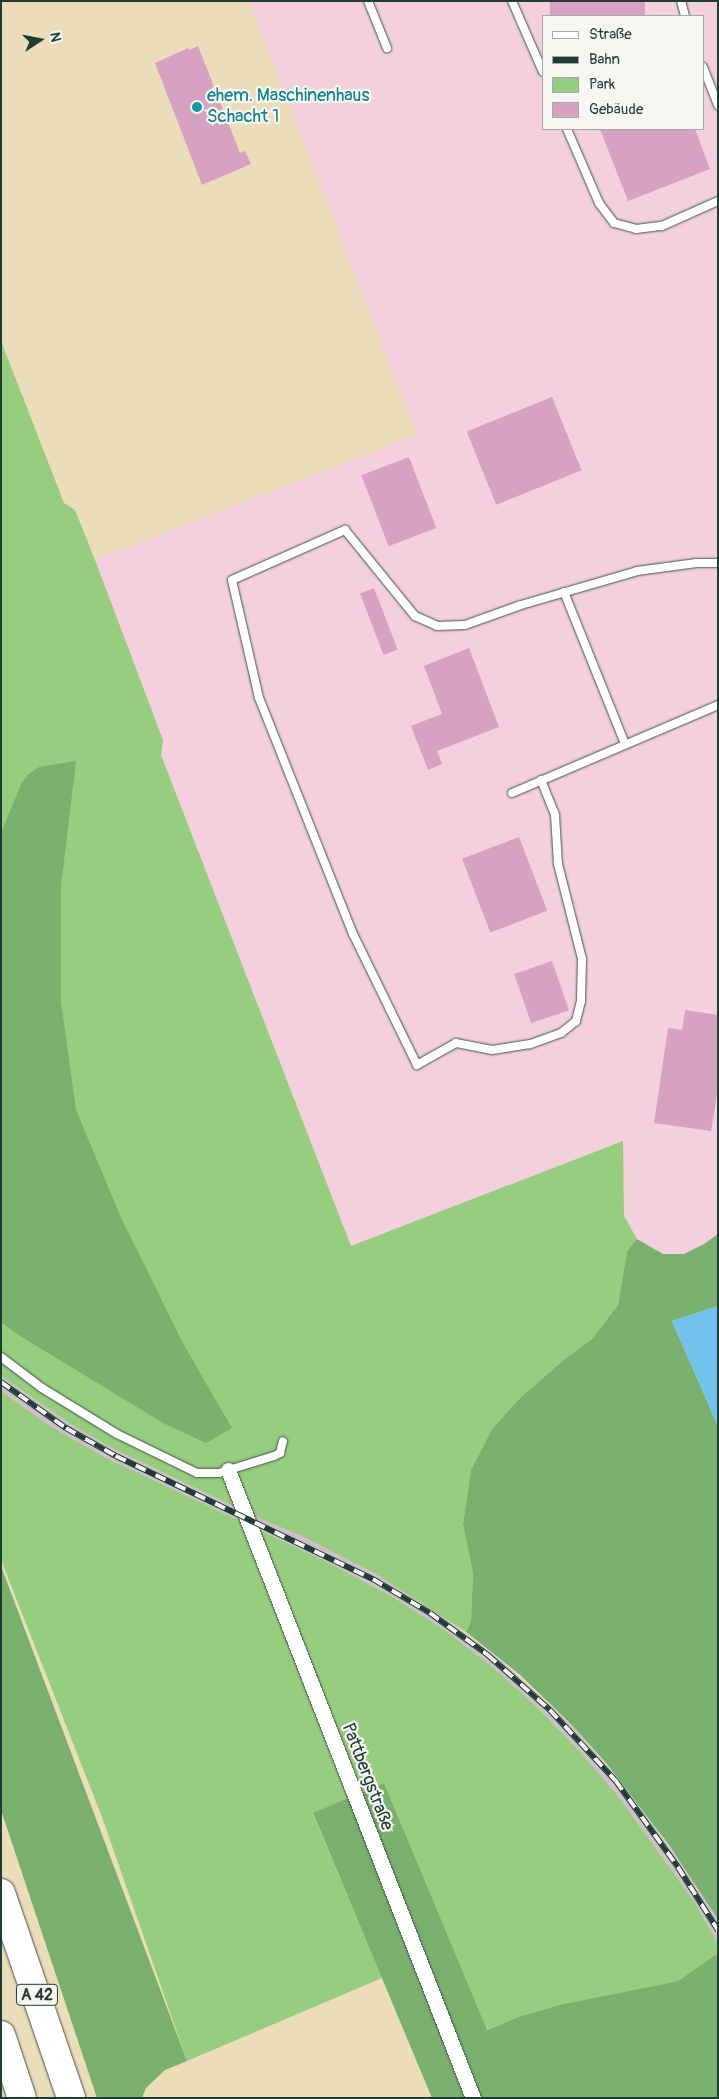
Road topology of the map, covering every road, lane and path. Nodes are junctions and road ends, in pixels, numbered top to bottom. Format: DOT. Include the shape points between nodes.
graph roads {
  1 [pos="368,1"];
  2 [pos="512,1"];
  3 [pos="681,1"];
  4 [pos="685,15"];
  5 [pos="386,48"];
  6 [pos="542,70"];
  7 [pos="704,70"];
  8 [pos="718,105"];
  9 [pos="567,130"];
  10 [pos="718,201"];
  11 [pos="718,563"];
  12 [pos="564,592"];
  13 [pos="718,705"];
  14 [pos="625,744"];
  15 [pos="541,780"];
  16 [pos="512,793"];
  17 [pos="1,1357"];
  18 [pos="283,1441"];
  19 [pos="228,1470"];
  20 [pos="1,1893"];
  21 [pos="1,2035"];
  22 [pos="22,2098"];
  23 [pos="71,2098"];
  24 [pos="473,2098"];
  1 -- 5 [label="lane"];
  2 -- 6 [label="lane"];
  3 -- 4 [label="lane"];
  7 -- 8 [label="lane"];
  9 -- 10 [label="lane" via="599,203 614,223 636,228 662,226"];
  11 -- 12 [label="lane" via="637,571"];
  12 -- 14 [label="lane"];
  12 -- 15 [label="lane" via="465,626 437,626 415,616 345,530 232,580 259,698 353,934 417,1065 456,1043 492,1050 530,1044 561,1033 576,1021 581,1000 582,959 558,864 555,815"];
  13 -- 14 [label="lane"];
  14 -- 15 [label="lane"];
  15 -- 16 [label="lane"];
  17 -- 19 [label="lane" via="42,1388 175,1464 196,1474"];
  18 -- 19 [label="lane" via="280,1452 274,1456"];
  19 -- 24 [label="street, Pattbergstraße"];
  20 -- 23 [label="highway, A 42"];
  21 -- 22 [label="highway"];
}
